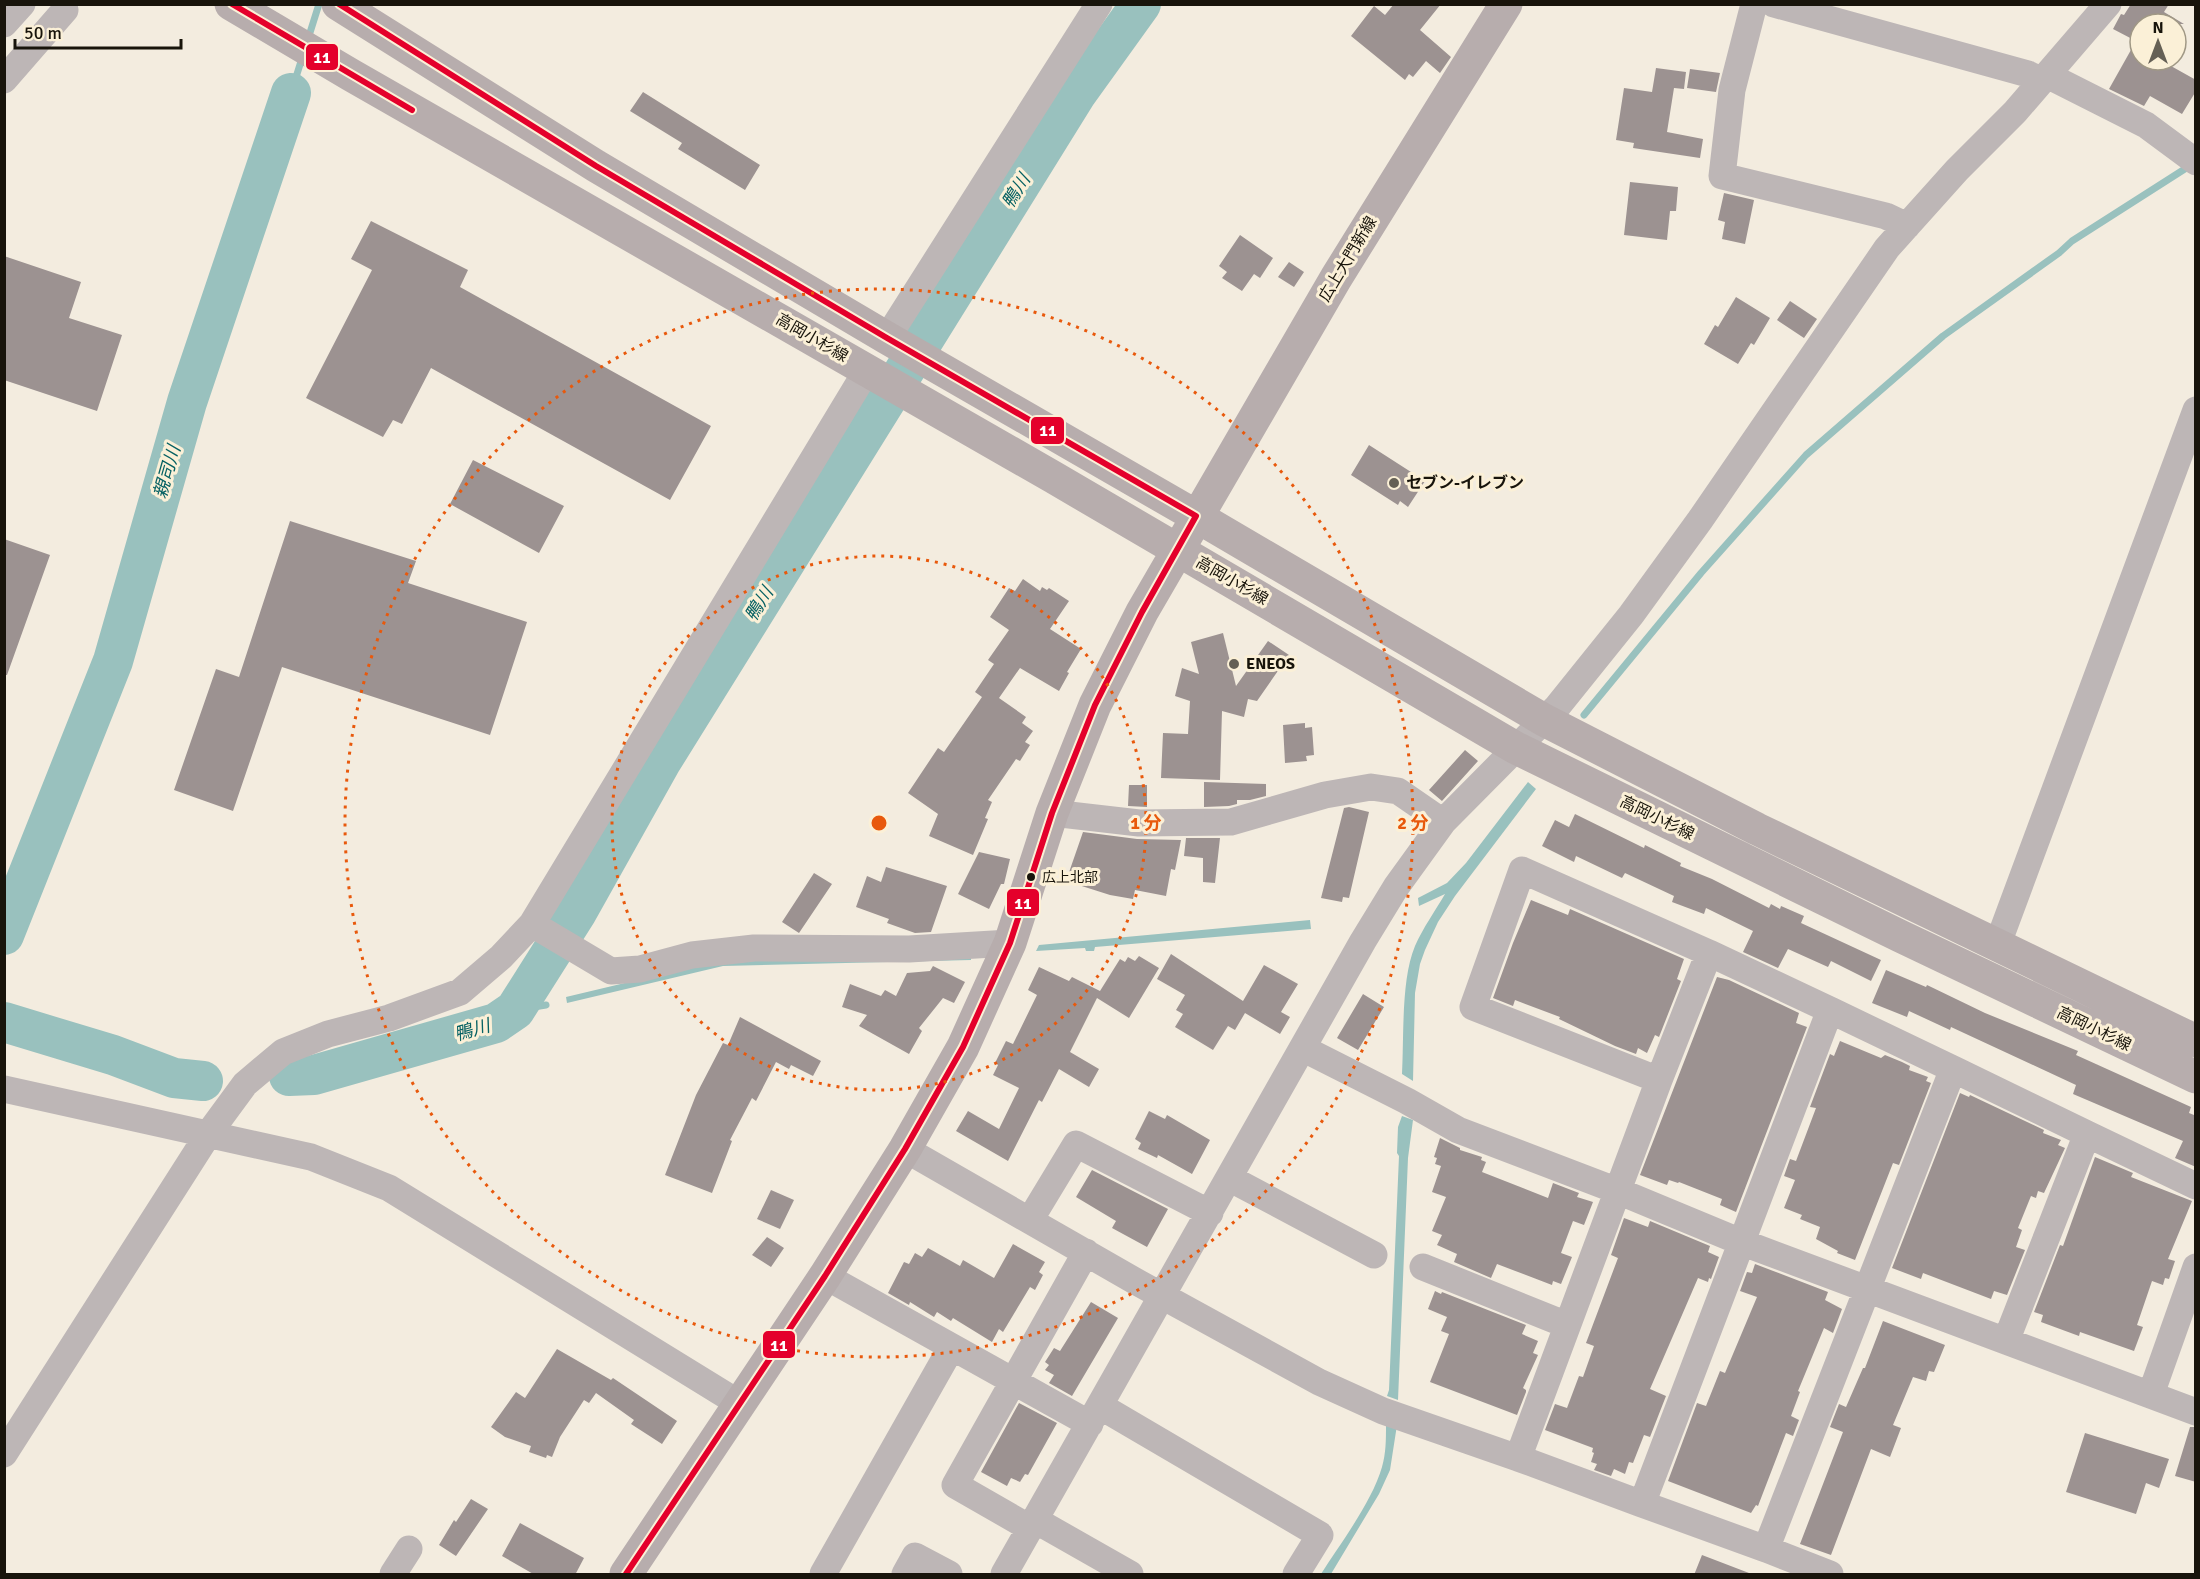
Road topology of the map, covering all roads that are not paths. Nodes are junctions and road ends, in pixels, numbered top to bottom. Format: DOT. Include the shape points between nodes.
graph roads {
  1 [pos="22,4"];
  2 [pos="231,4"];
  3 [pos="338,4"];
  4 [pos="1100,4"];
  5 [pos="1506,4"];
  6 [pos="1754,4"];
  7 [pos="1774,4"];
  8 [pos="2108,4"];
  9 [pos="65,10"];
  10 [pos="4,24"];
  11 [pos="2044,78"];
  12 [pos="4,80"];
  13 [pos="2196,162"];
  14 [pos="1907,226"];
  15 [pos="892,342"];
  16 [pos="873,373"];
  17 [pos="2196,410"];
  18 [pos="1196,516"];
  19 [pos="1177,549"];
  20 [pos="1544,720"];
  21 [pos="1516,747"];
  22 [pos="1052,813"];
  23 [pos="1443,822"];
  24 [pos="537,927"];
  25 [pos="1010,943"];
  26 [pos="1997,946"];
  27 [pos="1709,953"];
  28 [pos="1830,1010"];
  29 [pos="2196,1041"];
  30 [pos="1304,1049"];
  31 [pos="1953,1069"];
  32 [pos="2196,1077"];
  33 [pos="1659,1080"];
  34 [pos="4,1089"];
  35 [pos="209,1133"];
  36 [pos="2086,1134"];
  37 [pos="905,1149"];
  38 [pos="1229,1178"];
  39 [pos="2196,1186"];
  40 [pos="1618,1191"];
  41 [pos="1210,1213"];
  42 [pos="1030,1220"];
  43 [pos="1741,1242"];
  44 [pos="1086,1252"];
  45 [pos="1374,1256"];
  46 [pos="1423,1267"];
  47 [pos="2196,1267"];
  48 [pos="825,1276"];
  49 [pos="1867,1289"];
  50 [pos="1163,1296"];
  51 [pos="1567,1325"];
  52 [pos="2006,1341"];
  53 [pos="951,1348"];
  54 [pos="1013,1382"];
  55 [pos="2151,1394"];
  56 [pos="740,1404"];
  57 [pos="2196,1412"];
  58 [pos="1095,1415"];
  59 [pos="4,1454"];
  60 [pos="1518,1458"];
  61 [pos="1642,1504"];
  62 [pos="1032,1524"];
  63 [pos="409,1549"];
  64 [pos="1766,1549"];
  65 [pos="1830,1574"];
  66 [pos="393,1575"];
  67 [pos="626,1575"];
  68 [pos="823,1575"];
  69 [pos="905,1575"];
  70 [pos="949,1575"];
  71 [pos="1004,1575"];
  72 [pos="1130,1575"];
  73 [pos="1296,1575"];
  1 -- 10 [label="street"];
  2 -- 16 [label="main road, 高岡小杉線"];
  3 -- 15 [label="main road, 高岡小杉線" via="596,166"];
  4 -- 15 [label="street"];
  5 -- 18 [label="main road, 広上大門新線" via="1336,278"];
  6 -- 14 [label="street" via="1732,90 1722,176 1886,216"];
  7 -- 11 [label="street"];
  8 -- 11 [label="street"];
  9 -- 12 [label="street"];
  11 -- 13 [label="street" via="2146,125"];
  11 -- 14 [label="street"];
  14 -- 20 [label="street" via="1887,248 1631,615"];
  15 -- 18 [label="main road, 高岡小杉線"];
  16 -- 19 [label="main road, 高岡小杉線"];
  16 -- 24 [label="street"];
  17 -- 26 [label="street"];
  18 -- 19 [label="main road, 広上大門新線"];
  18 -- 20 [label="main road, 高岡小杉線"];
  19 -- 21 [label="main road, 高岡小杉線"];
  19 -- 22 [label="main road, 広上大門新線" via="1095,705"];
  20 -- 21 [label="street"];
  20 -- 26 [label="main road, 高岡小杉線"];
  21 -- 23 [label="street"];
  21 -- 32 [label="main road, 高岡小杉線"];
  22 -- 23 [label="street" via="1139,823 1231,822 1325,795 1371,788 1398,791"];
  22 -- 25 [label="main road, 広上大門新線"];
  23 -- 30 [label="street" via="1396,887"];
  24 -- 25 [label="street" via="611,971 754,948 909,949"];
  24 -- 35 [label="street" via="460,992 283,1052 245,1084"];
  25 -- 37 [label="main road, 広上大門新線" via="963,1047"];
  26 -- 29 [label="main road, 高岡小杉線"];
  27 -- 28 [label="street"];
  27 -- 33 [label="street"];
  27 -- 33 [label="street" via="1522,870 1473,1007"];
  28 -- 31 [label="street"];
  28 -- 43 [label="street"];
  30 -- 38 [label="street"];
  30 -- 40 [label="street" via="1458,1130"];
  31 -- 36 [label="street"];
  31 -- 49 [label="street"];
  33 -- 40 [label="street"];
  34 -- 35 [label="street"];
  35 -- 56 [label="street" via="311,1157 389,1188"];
  35 -- 59 [label="street"];
  36 -- 39 [label="street"];
  36 -- 52 [label="street"];
  37 -- 42 [label="street"];
  37 -- 48 [label="main road, 広上大門新線"];
  38 -- 41 [label="street"];
  38 -- 45 [label="street"];
  40 -- 43 [label="street"];
  40 -- 51 [label="street"];
  41 -- 42 [label="street" via="1076,1144"];
  41 -- 50 [label="street"];
  42 -- 44 [label="street"];
  43 -- 49 [label="street"];
  43 -- 61 [label="street"];
  44 -- 50 [label="street"];
  44 -- 54 [label="street"];
  46 -- 51 [label="street"];
  47 -- 55 [label="street"];
  48 -- 53 [label="street"];
  48 -- 56 [label="main road, 広上大門新線"];
  49 -- 52 [label="street"];
  49 -- 64 [label="street"];
  50 -- 58 [label="street"];
  50 -- 60 [label="street" via="1319,1382 1383,1411"];
  51 -- 60 [label="street"];
  52 -- 55 [label="street"];
  53 -- 54 [label="street"];
  53 -- 68 [label="street"];
  54 -- 58 [label="street"];
  54 -- 62 [label="street" via="955,1485"];
  55 -- 57 [label="street"];
  56 -- 67 [label="main road, 広上大門新線"];
  58 -- 62 [label="street"];
  58 -- 73 [label="street" via="1320,1534"];
  60 -- 61 [label="street"];
  61 -- 64 [label="street"];
  62 -- 71 [label="street"];
  62 -- 72 [label="street"];
  63 -- 66 [label="street"];
  64 -- 65 [label="street"];
  69 -- 70 [label="street" via="915,1556"];
}
